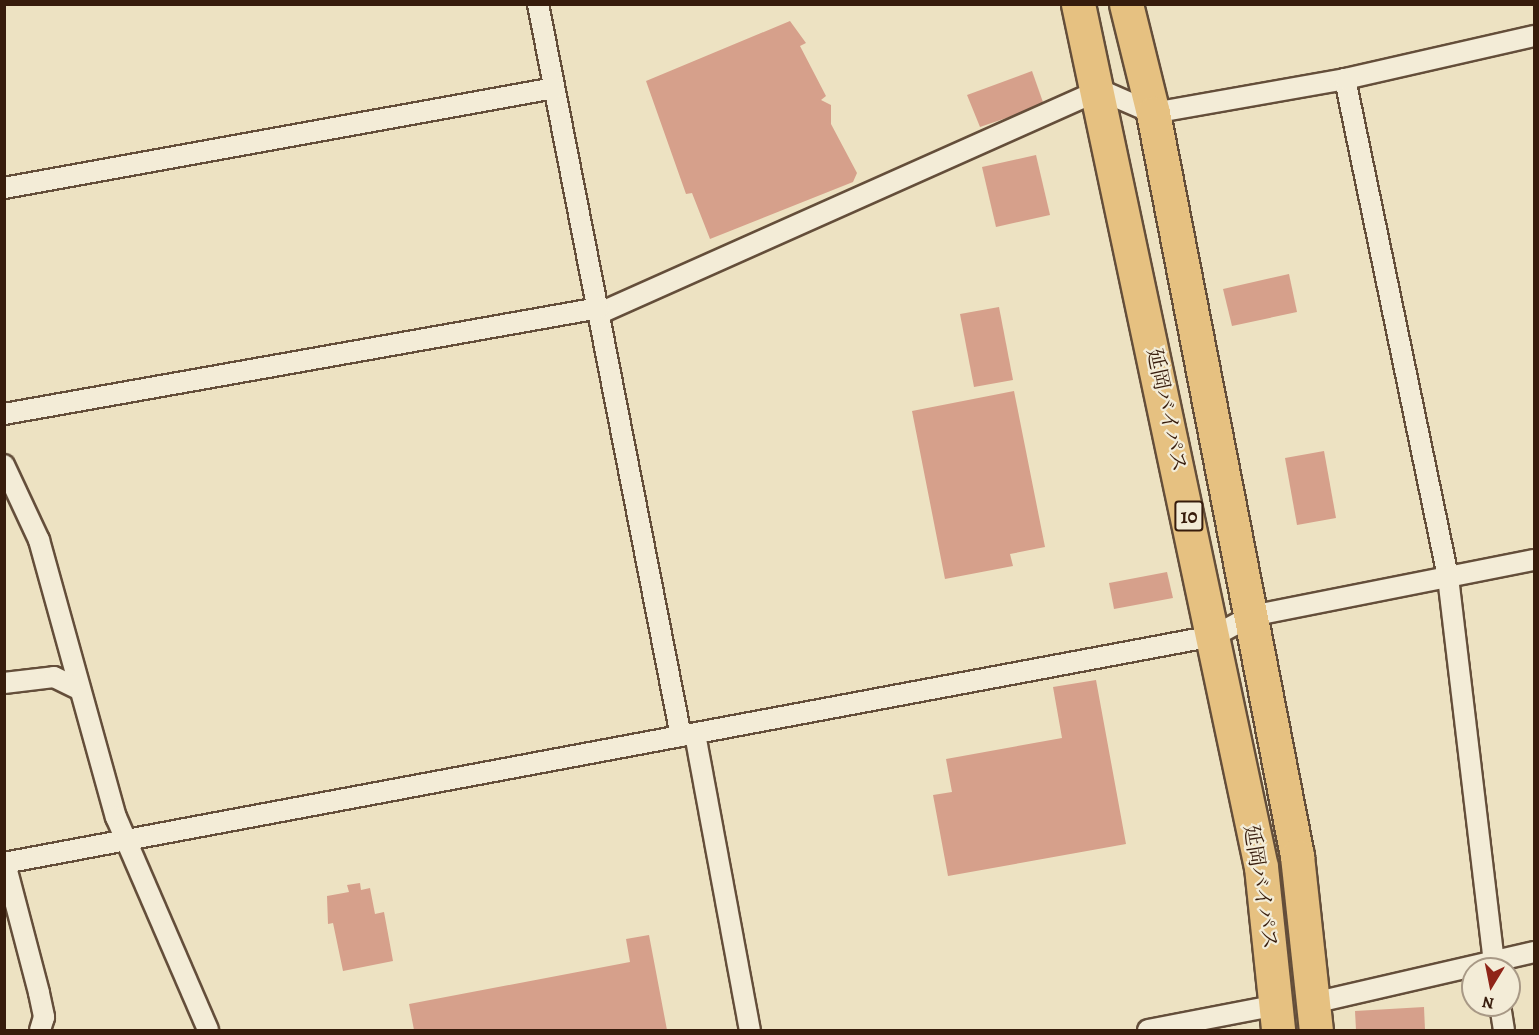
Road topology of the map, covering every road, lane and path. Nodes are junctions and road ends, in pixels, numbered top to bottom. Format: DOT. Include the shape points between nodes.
graph roads {
  1 [pos="538,4"];
  2 [pos="1078,4"];
  3 [pos="1126,4"];
  4 [pos="1534,36"];
  5 [pos="1344,79"];
  6 [pos="554,88"];
  7 [pos="1100,90"];
  8 [pos="1153,112"];
  9 [pos="4,188"];
  10 [pos="599,310"];
  11 [pos="4,414"];
  12 [pos="4,465"];
  13 [pos="1534,560"];
  14 [pos="1448,577"];
  15 [pos="1251,616"];
  16 [pos="1214,636"];
  17 [pos="4,682"];
  18 [pos="77,688"];
  19 [pos="688,735"];
  20 [pos="128,841"];
  21 [pos="5,863"];
  22 [pos="1534,952"];
  23 [pos="1494,957"];
  24 [pos="1519,957"];
  25 [pos="1461,975"];
  26 [pos="1315,1017"];
  27 [pos="1278,1018"];
  28 [pos="40,1030"];
  29 [pos="208,1030"];
  30 [pos="750,1030"];
  31 [pos="1148,1030"];
  1 -- 6 [label="street"];
  2 -- 7 [label="highway, 延岡バイパス / 10"];
  3 -- 8 [label="highway, 延岡バイパス / 10"];
  4 -- 5 [label="street"];
  5 -- 8 [label="street"];
  5 -- 14 [label="street"];
  6 -- 9 [label="street"];
  6 -- 10 [label="street"];
  7 -- 8 [label="street"];
  7 -- 10 [label="street"];
  7 -- 16 [label="highway, 延岡バイパス / 10"];
  8 -- 15 [label="highway, 延岡バイパス / 10"];
  10 -- 11 [label="street"];
  10 -- 19 [label="street"];
  12 -- 18 [label="street" via="39,540"];
  13 -- 14 [label="street"];
  14 -- 15 [label="street"];
  14 -- 23 [label="street"];
  15 -- 16 [label="street"];
  15 -- 26 [label="highway, 延岡バイパス / 10" via="1297,856"];
  16 -- 19 [label="street"];
  16 -- 27 [label="highway, 延岡バイパス / 10" via="1262,867"];
  17 -- 18 [label="street" via="54,677"];
  18 -- 20 [label="street"];
  19 -- 20 [label="street"];
  19 -- 30 [label="street"];
  20 -- 21 [label="street"];
  20 -- 29 [label="street"];
  21 -- 28 [label="street" via="41,1005"];
  22 -- 24 [label="street"];
  25 -- 26 [label="street"];
  27 -- 31 [label="street"];
}
